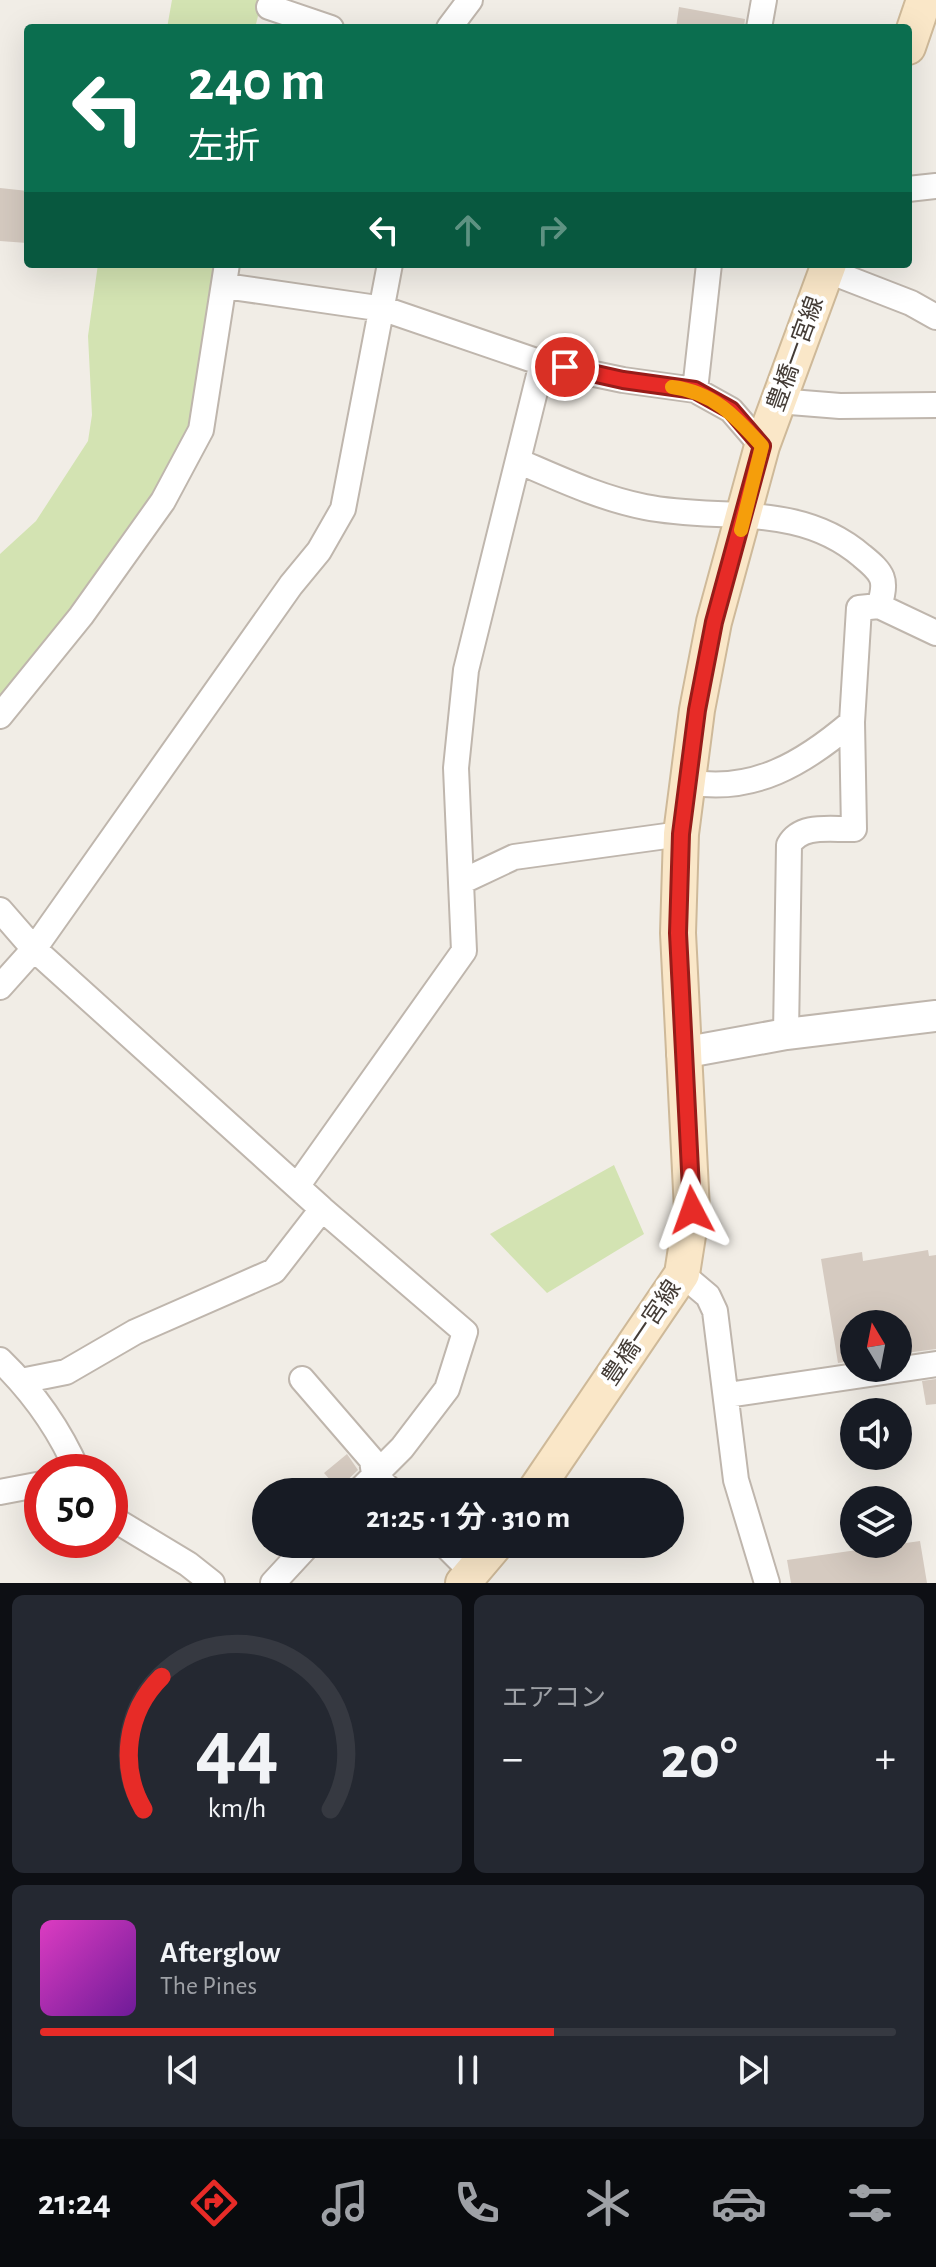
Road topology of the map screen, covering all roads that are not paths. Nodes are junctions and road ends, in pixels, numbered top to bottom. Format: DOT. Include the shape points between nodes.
graph roads {
  1 [pos="470,0"];
  2 [pos="764,0"];
  3 [pos="924,0"];
  4 [pos="269,12"];
  5 [pos="316,24"];
  6 [pos="452,24"];
  7 [pos="760,24"];
  8 [pos="912,35"];
  9 [pos="936,186"];
  10 [pos="912,189"];
  11 [pos="389,268"];
  12 [pos="709,268"];
  13 [pos="828,268"];
  14 [pos="830,268"];
  15 [pos="226,275"];
  16 [pos="384,309"];
  17 [pos="936,317"];
  18 [pos="542,363"];
  19 [pos="695,390"];
  20 [pos="778,401"];
  21 [pos="936,405"];
  22 [pos="762,446"];
  23 [pos="518,461"];
  24 [pos="746,513"];
  25 [pos="879,606"];
  26 [pos="936,633"];
  27 [pos="0,716"];
  28 [pos="852,722"];
  29 [pos="688,782"];
  30 [pos="681,834"];
  31 [pos="461,882"];
  32 [pos="0,910"];
  33 [pos="34,949"];
  34 [pos="0,987"];
  35 [pos="936,1016"];
  36 [pos="786,1034"];
  37 [pos="682,1053"];
  38 [pos="298,1185"];
  39 [pos="322,1209"];
  40 [pos="682,1274"];
  41 [pos="0,1360"];
  42 [pos="936,1364"];
  43 [pos="302,1379"];
  44 [pos="21,1381"];
  45 [pos="728,1395"];
  46 [pos="70,1454"];
  47 [pos="374,1474"];
  48 [pos="370,1478"];
  49 [pos="378,1478"];
  50 [pos="544,1478"];
  51 [pos="24,1487"];
  52 [pos="0,1492"];
  53 [pos="128,1528"];
  54 [pos="296,1558"];
  55 [pos="454,1558"];
  56 [pos="484,1558"];
  57 [pos="468,1578"];
  58 [pos="212,1583"];
  59 [pos="273,1583"];
  60 [pos="767,1583"];
  1 -- 6 [label="street"];
  2 -- 7 [label="street"];
  3 -- 8 [label="main road"];
  4 -- 5 [label="street"];
  9 -- 10 [label="street"];
  11 -- 16 [label="street"];
  12 -- 19 [label="street"];
  13 -- 20 [label="main road, 豊橋一宮線"];
  14 -- 17 [label="street"];
  15 -- 16 [label="street"];
  15 -- 27 [label="street" via="201,430 163,501 81,616"];
  16 -- 18 [label="street"];
  16 -- 33 [label="street" via="343,509 319,551"];
  18 -- 19 [label="street"];
  18 -- 23 [label="street"];
  19 -- 22 [label="street" via="731,410"];
  20 -- 21 [label="street"];
  20 -- 22 [label="main road, 豊橋一宮線"];
  22 -- 24 [label="main road, 豊橋一宮線"];
  23 -- 24 [label="street" via="578,489 647,508"];
  23 -- 31 [label="street" via="466,670 456,768"];
  24 -- 25 [label="street" via="808,525 847,543 883,573 886,586"];
  24 -- 29 [label="main road, 豊橋一宮線" via="714,622"];
  25 -- 26 [label="street"];
  25 -- 28 [label="street" via="859,608"];
  28 -- 29 [label="street" via="813,755 781,772 711,786"];
  28 -- 36 [label="street" via="854,829 804,830 789,845"];
  29 -- 30 [label="main road, 豊橋一宮線"];
  30 -- 31 [label="street" via="514,857"];
  30 -- 37 [label="main road, 豊橋一宮線"];
  31 -- 38 [label="street" via="464,951"];
  32 -- 33 [label="street"];
  33 -- 34 [label="street"];
  33 -- 38 [label="street"];
  35 -- 36 [label="street"];
  36 -- 37 [label="street"];
  37 -- 40 [label="main road, 豊橋一宮線" via="692,1210"];
  38 -- 39 [label="street"];
  39 -- 44 [label="street" via="274,1271 135,1332 66,1372"];
  39 -- 47 [label="street" via="465,1332 447,1389 402,1448"];
  40 -- 45 [label="street" via="708,1296 715,1311"];
  40 -- 50 [label="main road, 豊橋一宮線"];
  41 -- 44 [label="street"];
  42 -- 45 [label="street"];
  43 -- 47 [label="street" via="372,1460"];
  44 -- 46 [label="street" via="59,1430"];
  45 -- 60 [label="street" via="736,1480"];
  47 -- 48 [label="street"];
  47 -- 49 [label="street"];
  51 -- 52 [label="street"];
  53 -- 58 [label="street"];
  54 -- 59 [label="street"];
  55 -- 57 [label="street"];
  56 -- 57 [label="main road"];
}
